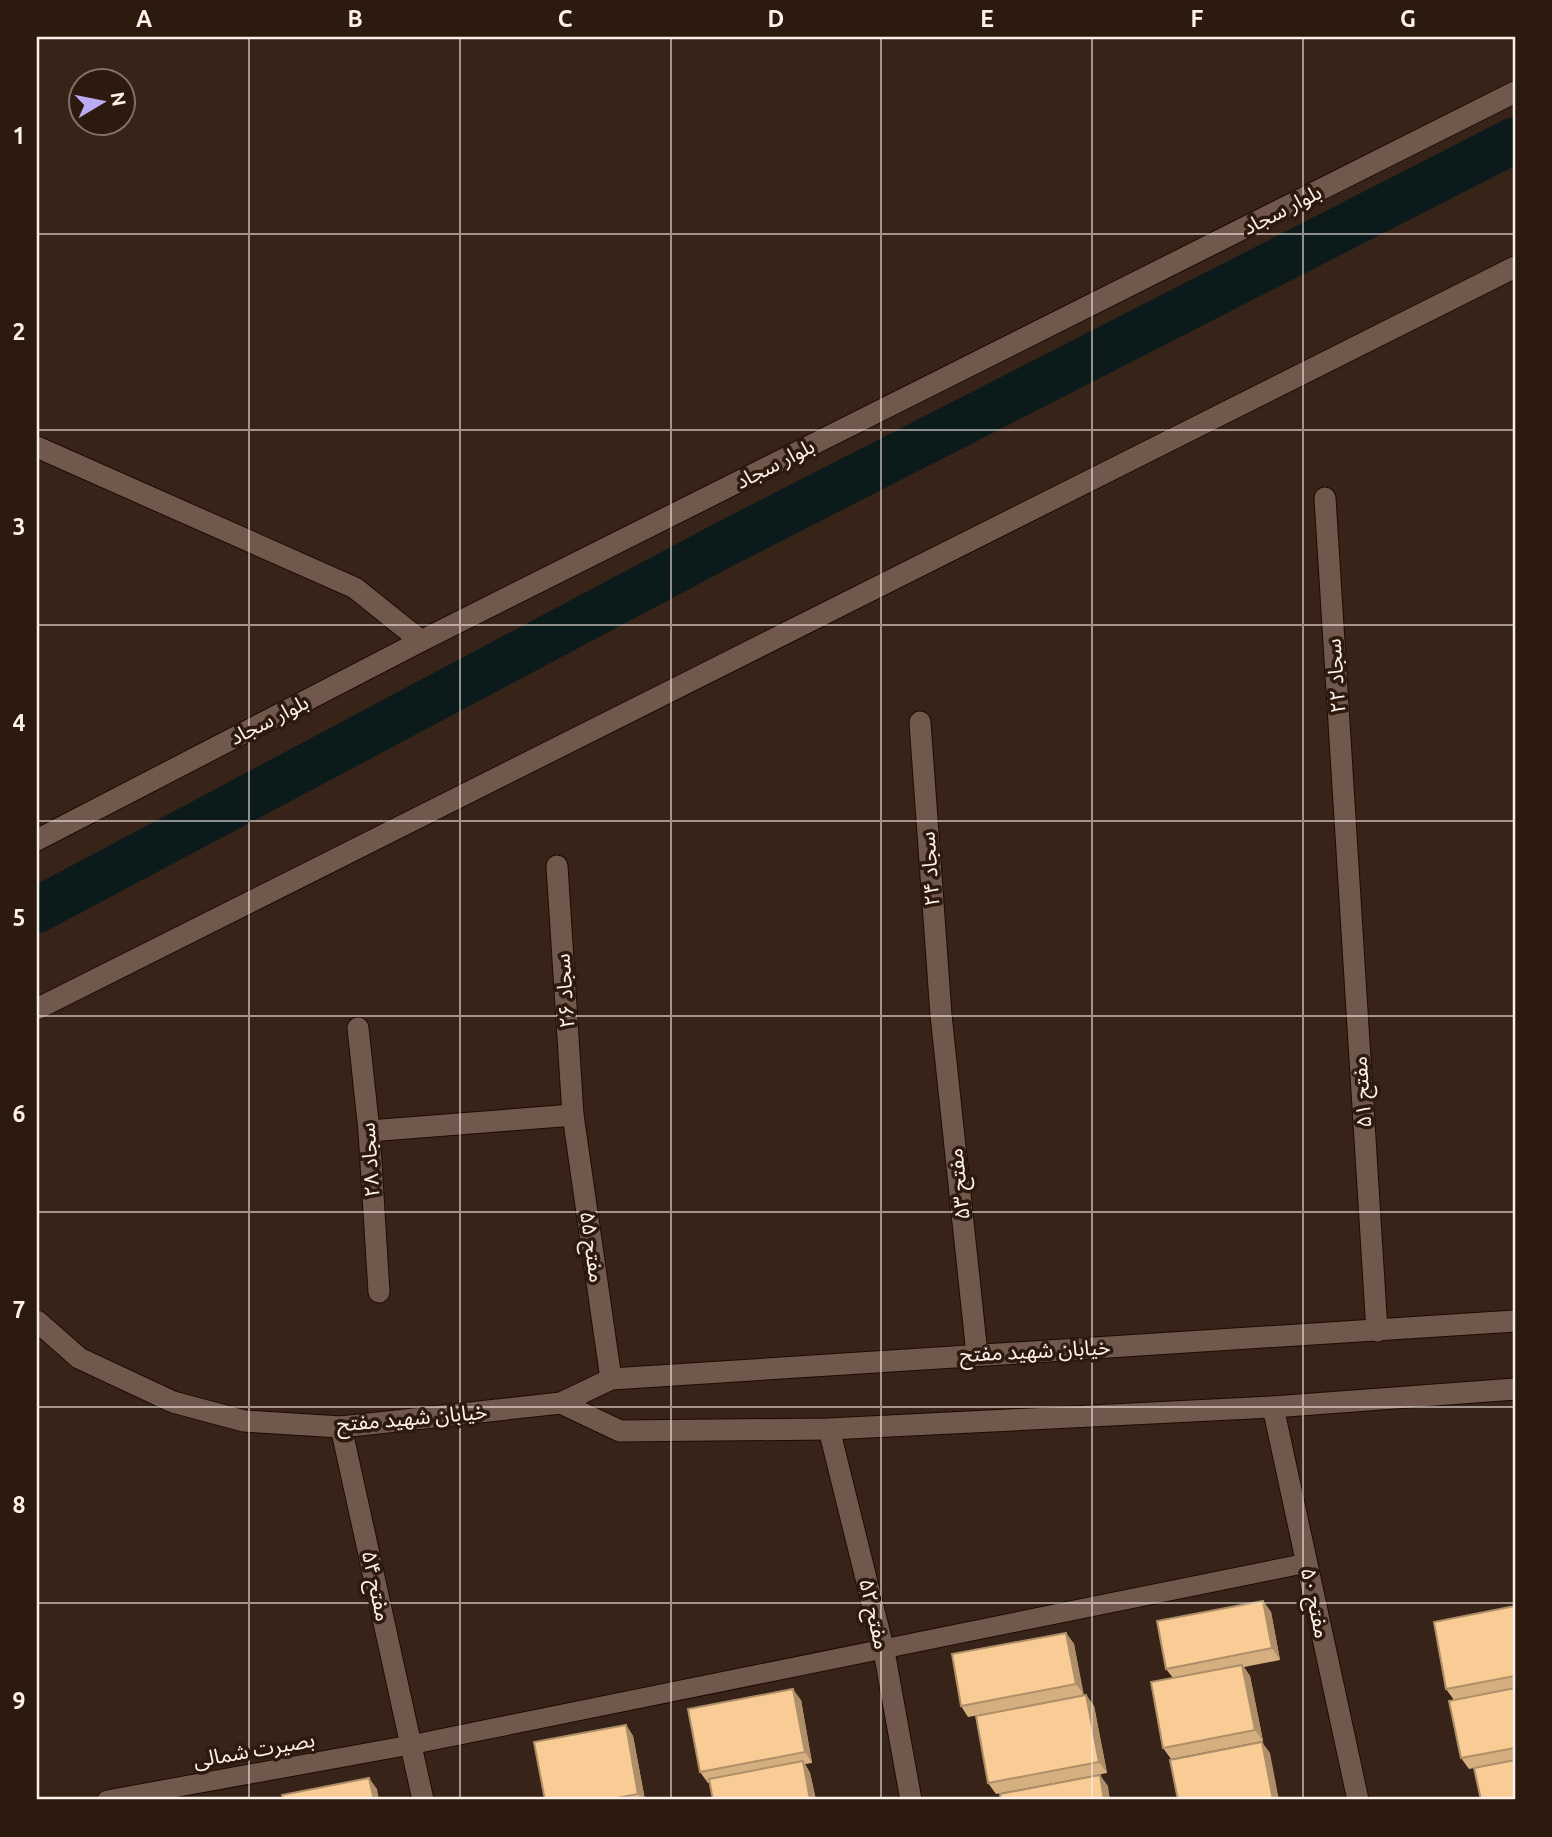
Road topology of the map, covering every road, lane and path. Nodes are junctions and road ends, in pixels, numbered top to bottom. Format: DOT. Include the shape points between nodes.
graph roads {
  1 [pos="1515,92"];
  2 [pos="1515,267"];
  3 [pos="37,447"];
  4 [pos="1325,498"];
  5 [pos="421,641"];
  6 [pos="920,722"];
  7 [pos="37,840"];
  8 [pos="1347,854"];
  9 [pos="557,866"];
  10 [pos="37,1009"];
  11 [pos="941,1015"];
  12 [pos="358,1028"];
  13 [pos="573,1115"];
  14 [pos="369,1130"];
  15 [pos="379,1292"];
  16 [pos="37,1321"];
  17 [pos="1515,1321"];
  18 [pos="1377,1331"];
  19 [pos="977,1354"];
  20 [pos="611,1379"];
  21 [pos="1515,1389"];
  22 [pos="561,1403"];
  23 [pos="1273,1406"];
  24 [pos="341,1427"];
  25 [pos="829,1429"];
  26 [pos="1307,1563"];
  27 [pos="884,1651"];
  28 [pos="410,1745"];
  29 [pos="107,1800"];
  30 [pos="423,1800"];
  31 [pos="911,1800"];
  32 [pos="1358,1800"];
  1 -- 5 [label="street, بلوار سجاد"];
  2 -- 10 [label="street"];
  3 -- 5 [label="street" via="355,588"];
  4 -- 8 [label="street, سجاد ۲۲"];
  5 -- 7 [label="street, بلوار سجاد"];
  6 -- 11 [label="street, سجاد ۲۴"];
  8 -- 18 [label="street, مفتح ۵۱"];
  9 -- 13 [label="street, سجاد ۲۶"];
  11 -- 19 [label="street, مفتح ۵۳"];
  12 -- 14 [label="street, سجاد ۲۸"];
  13 -- 14 [label="street"];
  13 -- 20 [label="street, مفتح ۵۵"];
  14 -- 15 [label="street, سجاد ۲۸"];
  16 -- 24 [label="street, خیابان شهید مفتح" via="79,1359 173,1402 244,1421"];
  17 -- 18 [label="street, خیابان شهید مفتح"];
  18 -- 19 [label="street, خیابان شهید مفتح"];
  19 -- 20 [label="street, خیابان شهید مفتح"];
  20 -- 22 [label="street, خیابان شهید مفتح"];
  21 -- 23 [label="street"];
  22 -- 24 [label="street, خیابان شهید مفتح"];
  22 -- 25 [label="street" via="620,1431"];
  23 -- 25 [label="street"];
  23 -- 26 [label="street, مفتح ۵۰"];
  24 -- 28 [label="street, مفتح ۵۴"];
  25 -- 27 [label="street, مفتح ۵۲"];
  26 -- 27 [label="lane, بصیرت شمالی"];
  26 -- 32 [label="street, مفتح ۵۰"];
  27 -- 28 [label="lane, بصیرت شمالی"];
  27 -- 31 [label="street, مفتح ۵۲"];
  28 -- 29 [label="lane, بصیرت شمالی"];
  28 -- 30 [label="street, مفتح ۵۴"];
}
